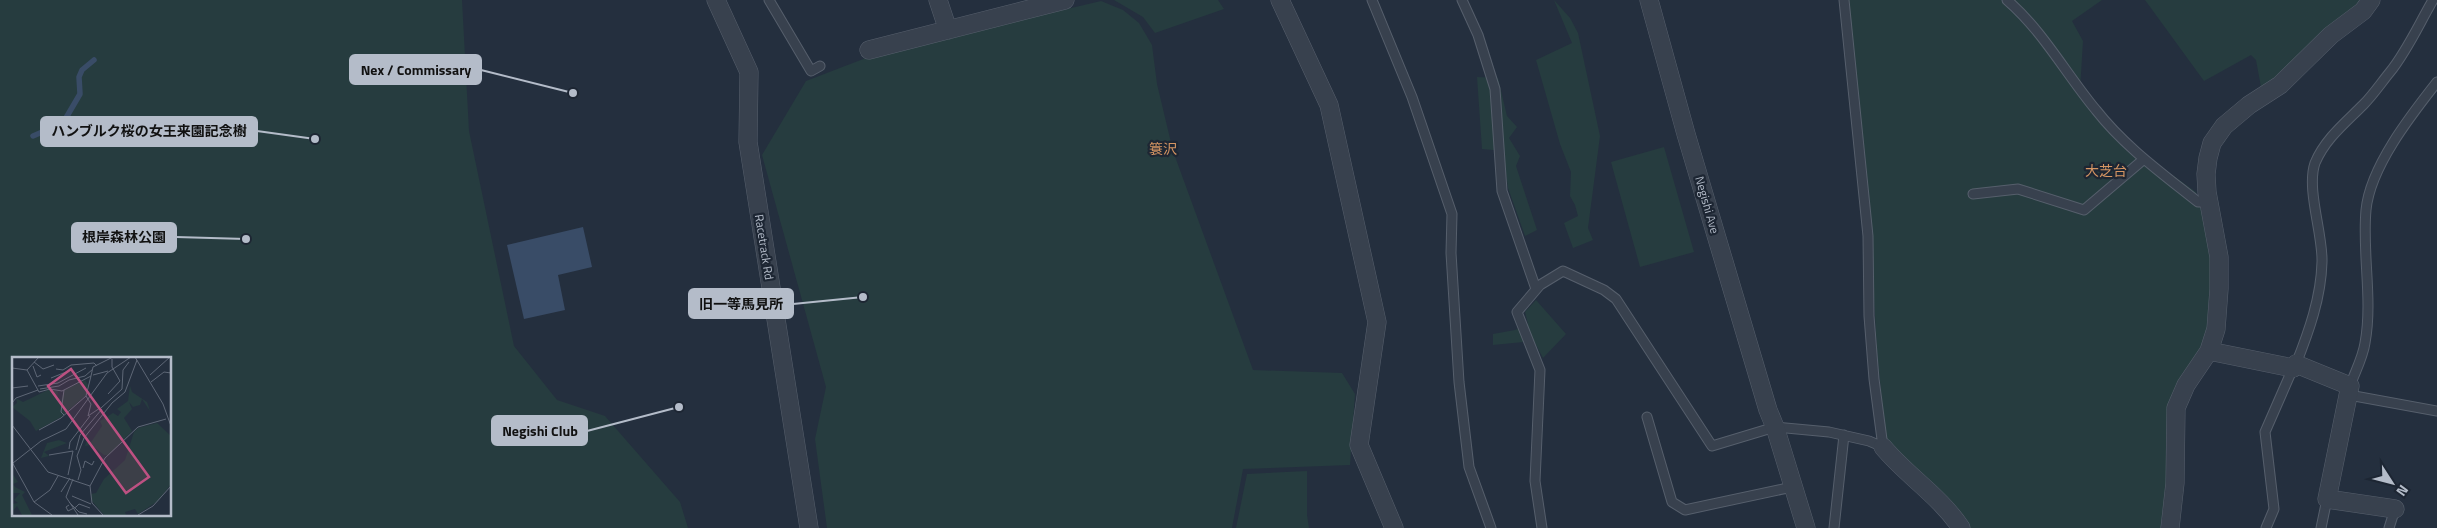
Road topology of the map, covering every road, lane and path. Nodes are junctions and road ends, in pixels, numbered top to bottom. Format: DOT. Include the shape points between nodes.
graph roads {
  1 [pos="716,0"];
  2 [pos="769,0"];
  3 [pos="938,0"];
  4 [pos="1280,0"];
  5 [pos="1372,0"];
  6 [pos="1462,0"];
  7 [pos="1649,0"];
  8 [pos="1844,0"];
  9 [pos="2007,0"];
  10 [pos="2371,0"];
  11 [pos="2432,0"];
  12 [pos="1054,1"];
  13 [pos="948,30"];
  14 [pos="869,50"];
  15 [pos="820,66"];
  16 [pos="2437,82"];
  17 [pos="2144,160"];
  18 [pos="1972,194"];
  19 [pos="2209,202"];
  20 [pos="1536,288"];
  21 [pos="2209,351"];
  22 [pos="2294,366"];
  23 [pos="2350,390"];
  24 [pos="2437,410"];
  25 [pos="1647,417"];
  26 [pos="1775,427"];
  27 [pos="1844,435"];
  28 [pos="1883,447"];
  29 [pos="1792,487"];
  30 [pos="2327,499"];
  31 [pos="2395,510"];
  32 [pos="809,528"];
  33 [pos="1394,528"];
  34 [pos="1491,528"];
  35 [pos="1542,528"];
  36 [pos="1806,528"];
  37 [pos="1834,528"];
  38 [pos="1961,528"];
  39 [pos="2170,528"];
  40 [pos="2266,528"];
  41 [pos="2321,528"];
  42 [pos="2389,528"];
  1 -- 32 [label="street, Racetrack Rd" via="749,72 748,142"];
  2 -- 15 [label="lane" via="811,72"];
  3 -- 13 [label="street"];
  4 -- 33 [label="street" via="1329,105 1377,322 1359,445"];
  5 -- 34 [label="lane" via="1412,97 1452,214 1450,252 1469,467"];
  6 -- 20 [label="lane" via="1478,35 1495,89 1502,190"];
  7 -- 26 [label="street, Negishi Ave"];
  8 -- 28 [label="lane" via="1868,236 1871,334"];
  9 -- 17 [label="lane" via="2035,28 2096,112"];
  10 -- 19 [label="street" via="2364,11 2331,35 2280,86 2249,105 2224,126 2212,143 2208,158 2206,183"];
  11 -- 22 [label="lane" via="2392,70 2327,141 2315,164 2317,228 2321,248 2319,294 2311,326"];
  12 -- 13 [label="street"];
  13 -- 14 [label="street"];
  16 -- 23 [label="lane" via="2395,140 2372,184 2366,209 2365,344"];
  17 -- 18 [label="lane" via="2084,210 2018,189"];
  17 -- 19 [label="lane" via="2198,202"];
  19 -- 21 [label="street" via="2219,257 2216,330"];
  20 -- 26 [label="lane" via="1562,271 1616,299 1712,446"];
  20 -- 35 [label="lane" via="1517,312 1540,370 1535,481"];
  21 -- 22 [label="street"];
  21 -- 39 [label="street" via="2186,385 2176,408 2175,483"];
  22 -- 23 [label="street"];
  22 -- 40 [label="lane" via="2265,432 2274,509"];
  23 -- 24 [label="lane"];
  23 -- 30 [label="street"];
  25 -- 29 [label="lane" via="1672,502 1685,510"];
  26 -- 27 [label="lane"];
  26 -- 29 [label="street, Negishi Ave"];
  27 -- 28 [label="lane"];
  27 -- 37 [label="lane"];
  28 -- 38 [label="street" via="1932,494"];
  29 -- 36 [label="street, Negishi Ave"];
  30 -- 31 [label="street"];
  30 -- 41 [label="lane"];
  31 -- 42 [label="lane"];
}
